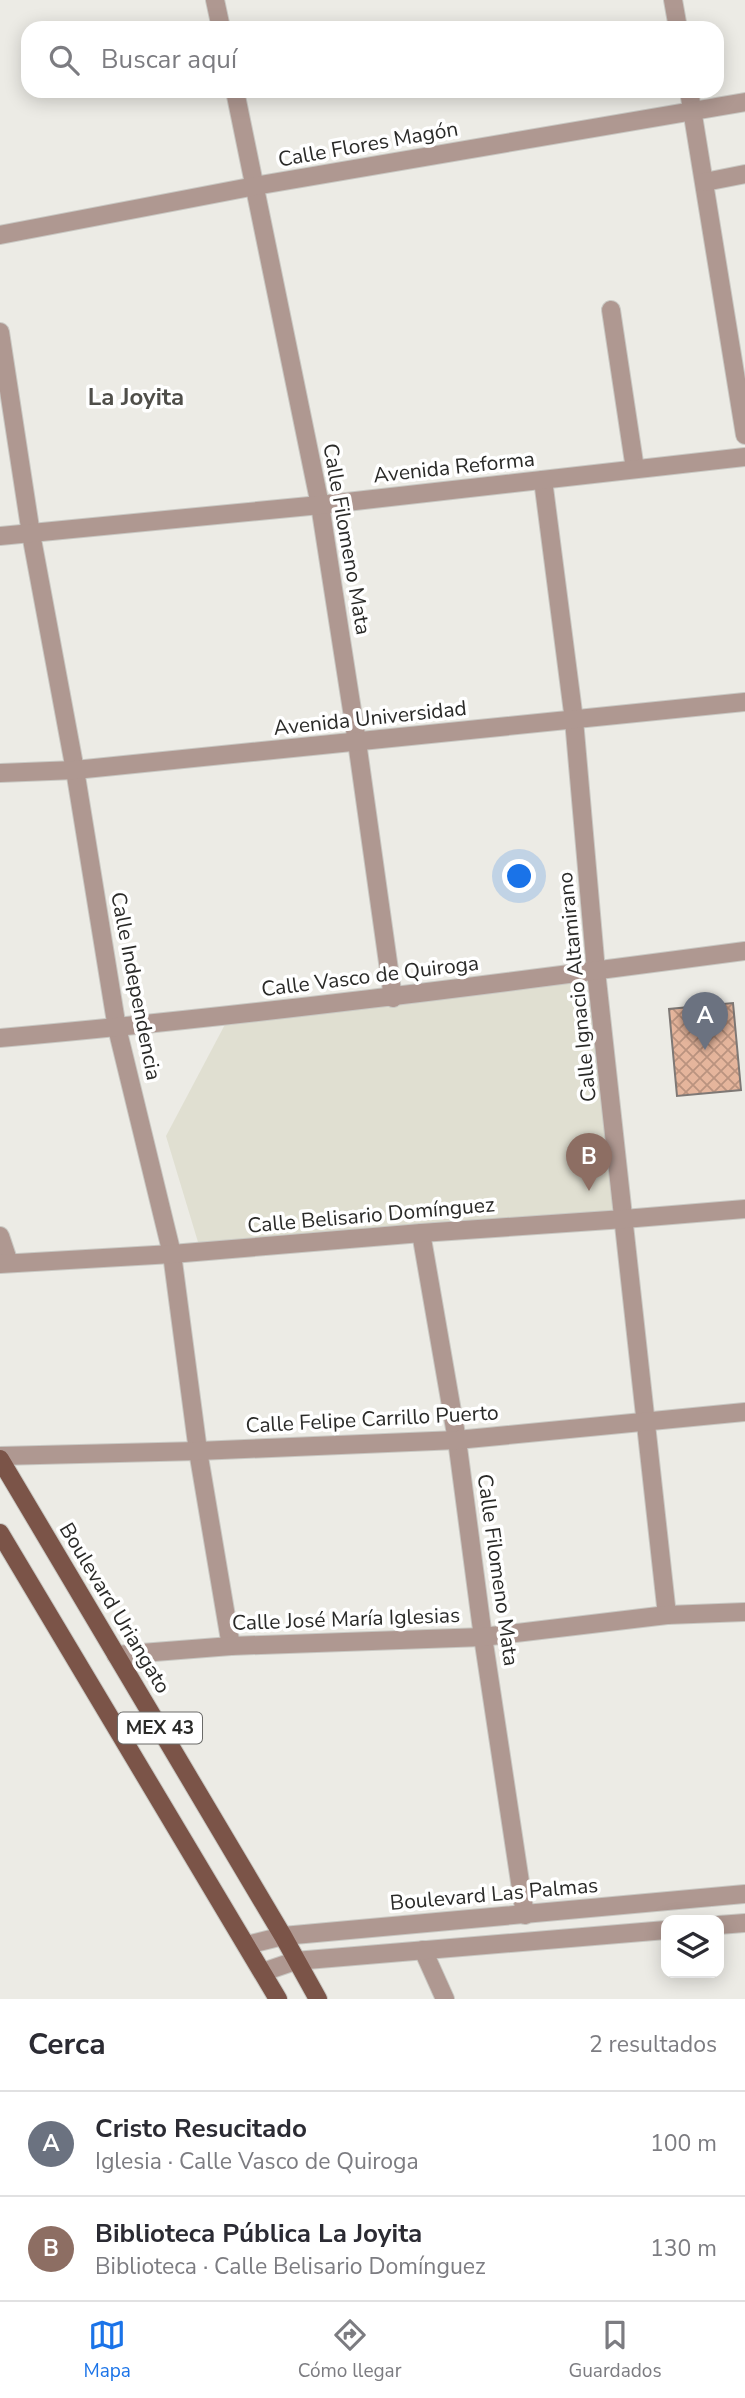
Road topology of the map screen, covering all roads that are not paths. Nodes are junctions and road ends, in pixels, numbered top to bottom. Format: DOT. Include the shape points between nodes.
graph roads {
  1 [pos="215,0"];
  2 [pos="673,0"];
  3 [pos="220,21"];
  4 [pos="677,21"];
  5 [pos="236,98"];
  6 [pos="690,98"];
  7 [pos="745,102"];
  8 [pos="693,111"];
  9 [pos="745,174"];
  10 [pos="705,182"];
  11 [pos="255,186"];
  12 [pos="0,235"];
  13 [pos="611,310"];
  14 [pos="0,332"];
  15 [pos="745,435"];
  16 [pos="745,457"];
  17 [pos="635,469"];
  18 [pos="543,480"];
  19 [pos="320,505"];
  20 [pos="31,534"];
  21 [pos="0,536"];
  22 [pos="745,702"];
  23 [pos="574,720"];
  24 [pos="357,742"];
  25 [pos="75,771"];
  26 [pos="0,773"];
  27 [pos="745,951"];
  28 [pos="596,971"];
  29 [pos="393,998"];
  30 [pos="117,1028"];
  31 [pos="0,1038"];
  32 [pos="745,1209"];
  33 [pos="624,1219"];
  34 [pos="421,1233"];
  35 [pos="0,1236"];
  36 [pos="172,1254"];
  37 [pos="5,1264"];
  38 [pos="745,1412"];
  39 [pos="645,1421"];
  40 [pos="457,1440"];
  41 [pos="198,1451"];
  42 [pos="0,1458"];
  43 [pos="0,1533"];
  44 [pos="745,1612"];
  45 [pos="667,1615"];
  46 [pos="483,1637"];
  47 [pos="231,1646"];
  48 [pos="117,1655"];
  49 [pos="745,1894"];
  50 [pos="525,1914"];
  51 [pos="745,1923"];
  52 [pos="724,1925"];
  53 [pos="661,1930"];
  54 [pos="282,1936"];
  55 [pos="247,1945"];
  56 [pos="423,1950"];
  57 [pos="295,1961"];
  58 [pos="263,1972"];
  59 [pos="278,1999"];
  60 [pos="318,1999"];
  61 [pos="445,1999"];
  1 -- 3 [label="street"];
  2 -- 4 [label="street"];
  5 -- 11 [label="street, Calle Filomeno Mata"];
  6 -- 8 [label="street"];
  7 -- 8 [label="street, Calle Flores Magón"];
  8 -- 10 [label="street"];
  8 -- 11 [label="street, Calle Flores Magón"];
  9 -- 10 [label="street"];
  10 -- 15 [label="street"];
  11 -- 12 [label="street, Calle Flores Magón"];
  11 -- 19 [label="street, Calle Filomeno Mata"];
  13 -- 17 [label="street"];
  14 -- 20 [label="street, Calle Independencia"];
  16 -- 17 [label="street, Avenida Reforma"];
  17 -- 18 [label="street, Avenida Reforma"];
  18 -- 19 [label="street, Avenida Reforma"];
  18 -- 23 [label="street, Calle Ignacio Altamirano"];
  19 -- 20 [label="street, Avenida Reforma"];
  19 -- 24 [label="street, Calle Filomeno Mata"];
  20 -- 21 [label="street, Avenida Reforma"];
  20 -- 25 [label="street, Calle Independencia"];
  22 -- 23 [label="street, Avenida Universidad"];
  23 -- 24 [label="street, Avenida Universidad"];
  23 -- 28 [label="street, Calle Ignacio Altamirano"];
  24 -- 25 [label="street, Avenida Universidad"];
  24 -- 29 [label="street, Calle Filomeno Mata"];
  25 -- 26 [label="street, Avenida Universidad"];
  25 -- 30 [label="street, Calle Independencia"];
  27 -- 28 [label="street, Calle Vasco de Quiroga"];
  28 -- 29 [label="street, Calle Vasco de Quiroga"];
  28 -- 33 [label="street, Calle Ignacio Altamirano"];
  29 -- 30 [label="street, Calle Vasco de Quiroga"];
  30 -- 31 [label="street, Calle Vasco de Quiroga"];
  30 -- 36 [label="street, Calle Independencia"];
  32 -- 33 [label="street, Calle Belisario Domínguez"];
  33 -- 34 [label="street, Calle Belisario Domínguez"];
  33 -- 39 [label="street, Calle Ignacio Altamirano"];
  34 -- 36 [label="street, Calle Belisario Domínguez"];
  34 -- 40 [label="street, Calle Filomeno Mata"];
  35 -- 37 [label="street"];
  36 -- 37 [label="street, Calle Belisario Domínguez"];
  36 -- 41 [label="street, Calle Independencia"];
  38 -- 39 [label="street, Calle Felipe Carrillo Puerto"];
  39 -- 40 [label="street, Calle Felipe Carrillo Puerto"];
  39 -- 45 [label="street, Calle Ignacio Altamirano"];
  40 -- 41 [label="street, Calle Felipe Carrillo Puerto"];
  40 -- 46 [label="street, Calle Filomeno Mata"];
  41 -- 42 [label="street, Calle Felipe Carrillo Puerto"];
  41 -- 47 [label="street, Calle Independencia"];
  42 -- 48 [label="main road, Boulevard Uriangato / MEX 43"];
  43 -- 55 [label="main road, MEX 43"];
  44 -- 45 [label="street, Calle José María Iglesias"];
  45 -- 46 [label="street, Calle José María Iglesias"];
  46 -- 47 [label="street, Calle José María Iglesias"];
  46 -- 50 [label="street, Calle Filomeno Mata"];
  47 -- 48 [label="street, Calle José María Iglesias"];
  48 -- 54 [label="main road, Boulevard Uriangato / MEX 43"];
  49 -- 50 [label="street, Boulevard Las Palmas"];
  50 -- 54 [label="street, Boulevard Las Palmas"];
  51 -- 52 [label="street"];
  53 -- 56 [label="street"];
  54 -- 55 [label="street, Boulevard Las Palmas"];
  54 -- 57 [label="main road, Boulevard Uriangato / MEX 43"];
  55 -- 58 [label="main road, MEX 43"];
  56 -- 57 [label="street"];
  56 -- 61 [label="street"];
  57 -- 58 [label="street"];
  57 -- 60 [label="main road, Boulevard Uriangato / MEX 43"];
  58 -- 59 [label="main road, MEX 43"];
}
